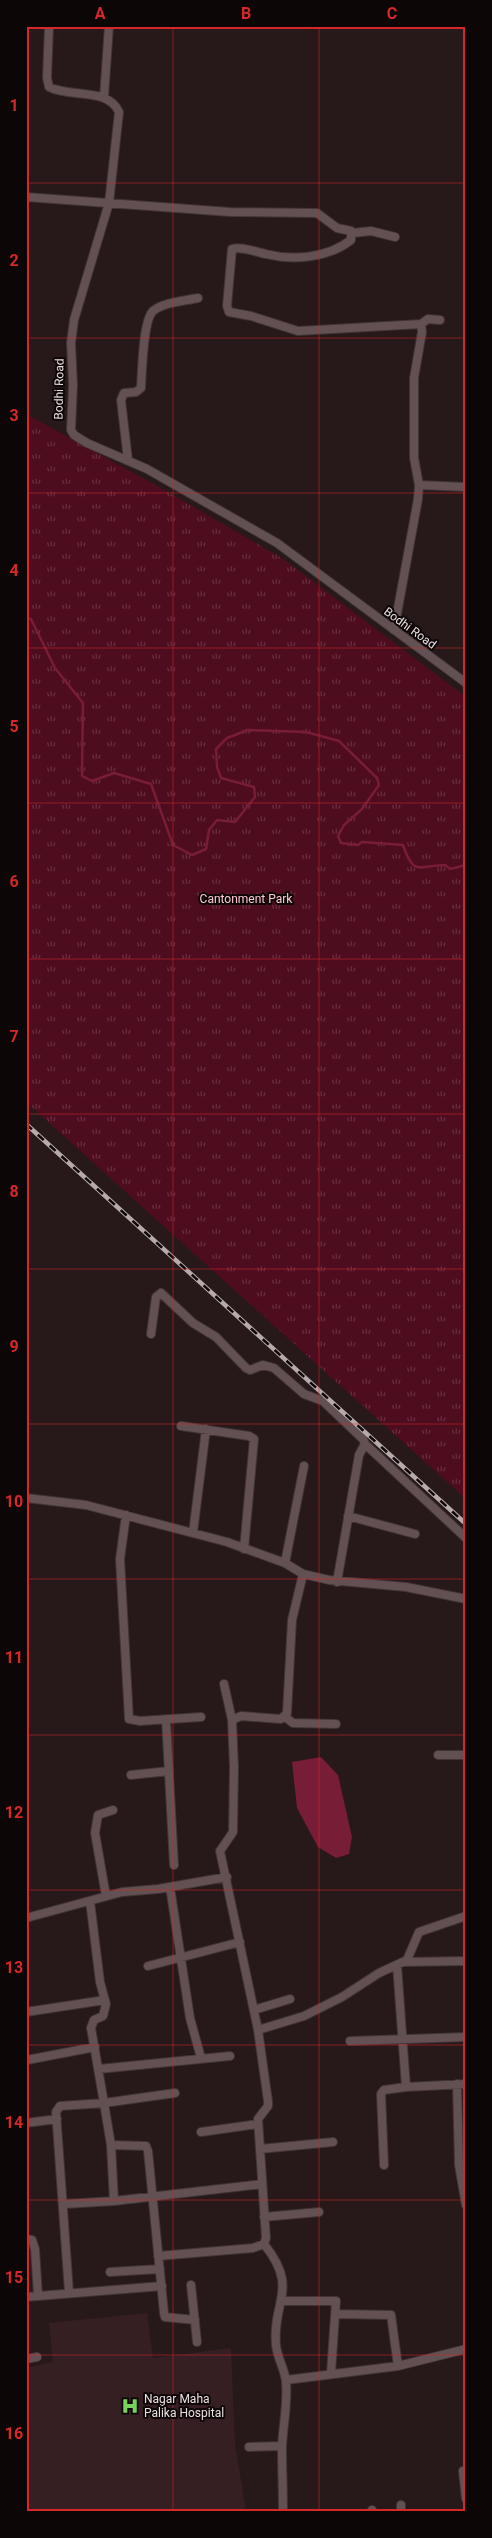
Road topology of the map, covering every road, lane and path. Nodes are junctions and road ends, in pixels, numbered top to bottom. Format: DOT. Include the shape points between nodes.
graph roads {
  1 [pos="49,26"];
  2 [pos="109,26"];
  3 [pos="104,97"];
  4 [pos="26,197"];
  5 [pos="109,203"];
  6 [pos="352,233"];
  7 [pos="395,237"];
  8 [pos="198,298"];
  9 [pos="440,320"];
  10 [pos="421,324"];
  11 [pos="128,460"];
  12 [pos="419,485"];
  13 [pos="466,487"];
  14 [pos="394,630"];
  15 [pos="466,683"];
  16 [pos="151,1334"];
  17 [pos="181,1426"];
  18 [pos="206,1430"];
  19 [pos="365,1444"];
  20 [pos="304,1466"];
  21 [pos="26,1498"];
  22 [pos="126,1515"];
  23 [pos="348,1516"];
  24 [pos="194,1533"];
  25 [pos="415,1534"];
  26 [pos="466,1538"];
  27 [pos="244,1549"];
  28 [pos="285,1563"];
  29 [pos="303,1574"];
  30 [pos="337,1582"];
  31 [pos="466,1599"];
  32 [pos="224,1684"];
  33 [pos="200,1717"];
  34 [pos="285,1717"];
  35 [pos="166,1719"];
  36 [pos="232,1720"];
  37 [pos="336,1724"];
  38 [pos="466,1754"];
  39 [pos="438,1755"];
  40 [pos="169,1771"];
  41 [pos="130,1774"];
  42 [pos="114,1810"];
  43 [pos="174,1865"];
  44 [pos="227,1877"];
  45 [pos="170,1887"];
  46 [pos="106,1896"];
  47 [pos="90,1901"];
  48 [pos="466,1916"];
  49 [pos="26,1918"];
  50 [pos="240,1942"];
  51 [pos="181,1957"];
  52 [pos="466,1961"];
  53 [pos="400,1963"];
  54 [pos="148,1966"];
  55 [pos="290,1999"];
  56 [pos="105,2000"];
  57 [pos="254,2010"];
  58 [pos="26,2012"];
  59 [pos="258,2030"];
  60 [pos="466,2037"];
  61 [pos="402,2040"];
  62 [pos="350,2041"];
  63 [pos="95,2047"];
  64 [pos="230,2056"];
  65 [pos="200,2058"];
  66 [pos="28,2060"];
  67 [pos="98,2069"];
  68 [pos="457,2084"];
  69 [pos="466,2084"];
  70 [pos="406,2087"];
  71 [pos="175,2093"];
  72 [pos="104,2103"];
  73 [pos="57,2119"];
  74 [pos="26,2123"];
  75 [pos="258,2124"];
  76 [pos="201,2132"];
  77 [pos="333,2142"];
  78 [pos="111,2145"];
  79 [pos="260,2149"];
  80 [pos="384,2165"];
  81 [pos="262,2184"];
  82 [pos="152,2197"];
  83 [pos="114,2201"];
  84 [pos="465,2201"];
  85 [pos="65,2204"];
  86 [pos="319,2212"];
  87 [pos="264,2217"];
  88 [pos="26,2239"];
  89 [pos="264,2244"];
  90 [pos="158,2256"];
  91 [pos="160,2269"];
  92 [pos="110,2272"];
  93 [pos="191,2285"];
  94 [pos="162,2286"];
  95 [pos="69,2292"];
  96 [pos="38,2296"];
  97 [pos="26,2297"];
  98 [pos="283,2301"];
  99 [pos="336,2314"];
  100 [pos="195,2320"];
  101 [pos="197,2342"];
  102 [pos="466,2349"];
  103 [pos="37,2357"];
  104 [pos="26,2359"];
  105 [pos="398,2366"];
  106 [pos="331,2373"];
  107 [pos="286,2380"];
  108 [pos="282,2446"];
  109 [pos="249,2447"];
  110 [pos="463,2471"];
  111 [pos="466,2499"];
  112 [pos="283,2512"];
  1 -- 3 [label="street" via="47,78 50,87 57,91"];
  2 -- 3 [label="street"];
  3 -- 5 [label="street, Bodhi Road" via="119,112"];
  4 -- 5 [label="street"];
  5 -- 6 [label="street" via="230,212 317,213 337,228"];
  5 -- 11 [label="street, Bodhi Road" via="74,320 71,430 87,443"];
  6 -- 7 [label="street" via="370,231"];
  6 -- 10 [label="street" via="349,242 310,257 280,258 232,249 229,312 298,331"];
  8 -- 11 [label="street" via="167,304 157,308 149,317 140,388 136,392 124,393 121,400"];
  9 -- 10 [label="street" via="428,319"];
  10 -- 12 [label="street" via="414,378 414,458"];
  11 -- 14 [label="street, Bodhi Road" via="277,543"];
  12 -- 13 [label="street"];
  12 -- 14 [label="street"];
  14 -- 15 [label="street, Bodhi Road"];
  16 -- 19 [label="street" via="156,1297 161,1293 193,1323 216,1337 246,1368 250,1370 263,1365 274,1368 304,1394 323,1401"];
  17 -- 18 [label="street"];
  18 -- 24 [label="street"];
  18 -- 27 [label="street" via="249,1436 254,1440"];
  19 -- 23 [label="street" via="359,1455"];
  19 -- 26 [label="street"];
  20 -- 28 [label="street"];
  21 -- 22 [label="street"];
  22 -- 24 [label="street"];
  22 -- 35 [label="street" via="120,1559 128,1715 132,1721"];
  23 -- 25 [label="street"];
  23 -- 30 [label="street"];
  24 -- 27 [label="street"];
  27 -- 28 [label="street"];
  28 -- 29 [label="street"];
  29 -- 30 [label="street"];
  29 -- 34 [label="street" via="292,1620"];
  30 -- 31 [label="street" via="406,1588"];
  32 -- 36 [label="street"];
  33 -- 35 [label="street"];
  34 -- 36 [label="street" via="241,1716"];
  34 -- 37 [label="street" via="293,1723"];
  35 -- 40 [label="street"];
  36 -- 44 [label="street" via="233,1832 220,1851"];
  38 -- 39 [label="street"];
  40 -- 41 [label="street"];
  40 -- 43 [label="street"];
  42 -- 46 [label="street" via="98,1814 95,1828"];
  44 -- 45 [label="street"];
  44 -- 50 [label="street"];
  45 -- 46 [label="street"];
  45 -- 51 [label="street"];
  46 -- 47 [label="street"];
  47 -- 49 [label="street"];
  47 -- 56 [label="street"];
  48 -- 53 [label="street" via="424,1929 416,1936 409,1957"];
  50 -- 51 [label="street"];
  50 -- 57 [label="street"];
  51 -- 54 [label="street"];
  51 -- 65 [label="street"];
  52 -- 53 [label="street"];
  53 -- 59 [label="street" via="304,2016"];
  53 -- 61 [label="street"];
  55 -- 57 [label="street"];
  56 -- 58 [label="street"];
  56 -- 63 [label="street" via="104,2016 92,2022"];
  57 -- 59 [label="street"];
  59 -- 75 [label="street" via="268,2101 266,2110 259,2115"];
  60 -- 61 [label="street"];
  61 -- 62 [label="street"];
  61 -- 70 [label="street"];
  63 -- 66 [label="street"];
  63 -- 67 [label="street"];
  64 -- 65 [label="street"];
  65 -- 67 [label="street"];
  67 -- 72 [label="street"];
  68 -- 69 [label="street"];
  68 -- 70 [label="street"];
  68 -- 84 [label="street" via="459,2165"];
  70 -- 80 [label="street" via="384,2090 381,2094"];
  71 -- 72 [label="street"];
  72 -- 73 [label="street" via="60,2106"];
  72 -- 78 [label="street"];
  73 -- 74 [label="street"];
  73 -- 85 [label="street"];
  75 -- 76 [label="street"];
  75 -- 79 [label="street"];
  77 -- 79 [label="street"];
  78 -- 82 [label="street" via="146,2146"];
  78 -- 83 [label="street"];
  79 -- 81 [label="street"];
  81 -- 82 [label="street"];
  81 -- 87 [label="street"];
  82 -- 83 [label="street"];
  82 -- 90 [label="street"];
  83 -- 85 [label="street"];
  85 -- 95 [label="street"];
  86 -- 87 [label="street"];
  87 -- 89 [label="street"];
  88 -- 96 [label="street" via="32,2240 35,2249"];
  89 -- 90 [label="street" via="253,2248"];
  89 -- 98 [label="street" via="276,2259 281,2274"];
  90 -- 91 [label="street"];
  91 -- 92 [label="street"];
  91 -- 94 [label="street"];
  93 -- 100 [label="street"];
  94 -- 95 [label="street"];
  94 -- 100 [label="street" via="165,2317"];
  95 -- 96 [label="street"];
  96 -- 97 [label="street"];
  98 -- 99 [label="street" via="334,2300"];
  98 -- 107 [label="street" via="276,2346"];
  99 -- 105 [label="street" via="391,2316"];
  99 -- 106 [label="street"];
  100 -- 101 [label="street"];
  102 -- 105 [label="street"];
  103 -- 104 [label="street"];
  105 -- 106 [label="street"];
  106 -- 107 [label="street"];
  107 -- 108 [label="street"];
  108 -- 109 [label="street"];
  108 -- 112 [label="street"];
  110 -- 111 [label="street"];
}
